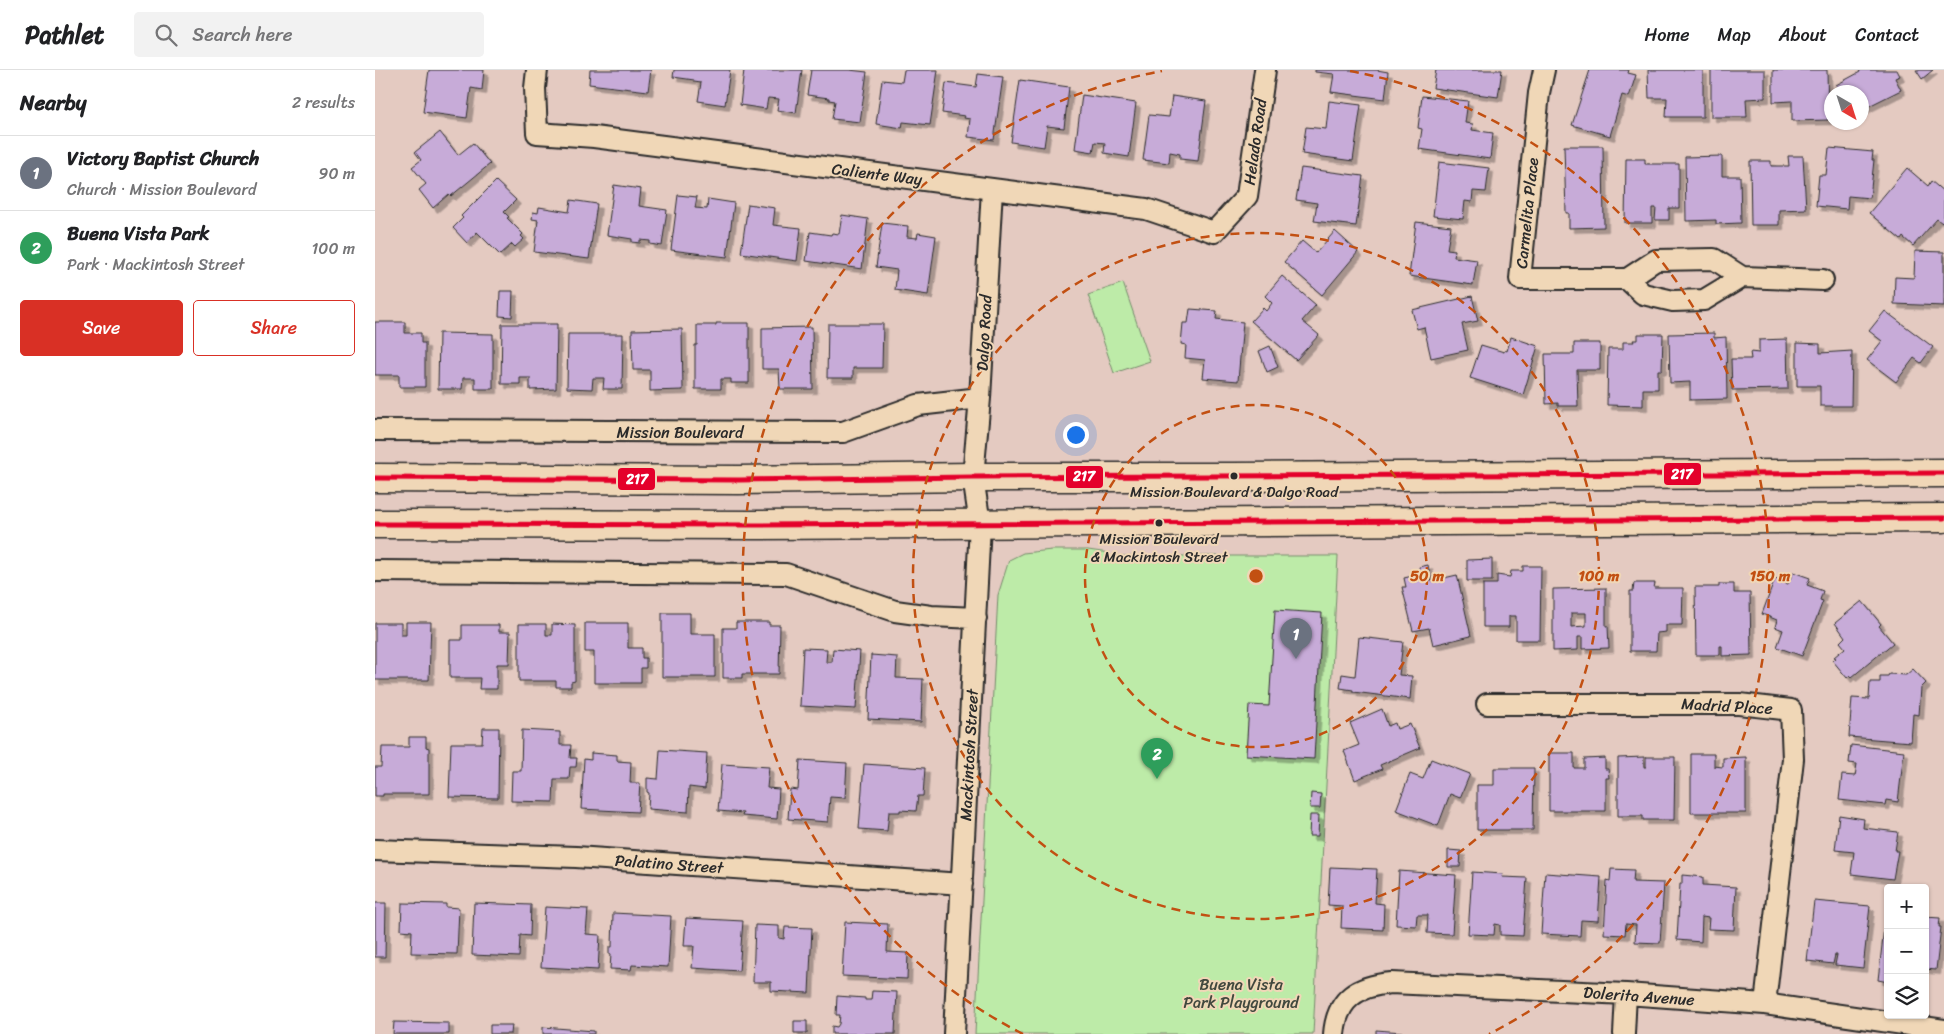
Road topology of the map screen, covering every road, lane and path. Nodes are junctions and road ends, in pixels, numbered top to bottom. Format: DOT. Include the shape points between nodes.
graph roads {
  1 [pos="537,70"];
  2 [pos="1265,70"];
  3 [pos="1544,70"];
  4 [pos="992,189"];
  5 [pos="1213,232"];
  6 [pos="1742,277"];
  7 [pos="1627,279"];
  8 [pos="1823,280"];
  9 [pos="980,398"];
  10 [pos="375,430"];
  11 [pos="1944,472"];
  12 [pos="973,477"];
  13 [pos="375,478"];
  14 [pos="1944,518"];
  15 [pos="375,524"];
  16 [pos="980,524"];
  17 [pos="375,571"];
  18 [pos="976,618"];
  19 [pos="1487,704"];
  20 [pos="375,850"];
  21 [pos="962,884"];
  22 [pos="1626,994"];
  23 [pos="1765,1004"];
  24 [pos="1944,1030"];
  25 [pos="954,1034"];
  26 [pos="1334,1034"];
  27 [pos="1624,1034"];
  1 -- 4 [label="street, Caliente Way" via="537,133 594,137"];
  2 -- 5 [label="street, Helado Road" via="1247,196"];
  3 -- 7 [label="street, Carmelita Place" via="1520,279"];
  4 -- 5 [label="street, Caliente Way" via="1146,209"];
  4 -- 9 [label="street, Dalgo Road"];
  6 -- 7 [label="street" via="1714,259 1656,260"];
  6 -- 7 [label="street" via="1703,300 1673,301 1643,294"];
  6 -- 8 [label="street"];
  9 -- 10 [label="street, Mission Boulevard" via="918,405 843,432"];
  9 -- 12 [label="street, Dalgo Road"];
  11 -- 12 [label="main road"];
  12 -- 13 [label="main road" via="749,480"];
  12 -- 16 [label="street, Mackintosh Street"];
  14 -- 16 [label="main road"];
  15 -- 16 [label="main road"];
  16 -- 18 [label="street, Mackintosh Street"];
  17 -- 18 [label="street" via="786,574 895,611"];
  18 -- 21 [label="street, Mackintosh Street"];
  19 -- 23 [label="street, Madrid Place" via="1739,704 1791,710 1793,759"];
  20 -- 21 [label="street, Palatino Street" via="576,857"];
  21 -- 25 [label="street, Mackintosh Street"];
  22 -- 23 [label="street, Dolerita Avenue"];
  22 -- 26 [label="street, Dolerita Avenue" via="1391,983 1372,985 1357,991 1341,1008"];
  22 -- 27 [label="street"];
  23 -- 24 [label="street, Dolerita Avenue"];
}
